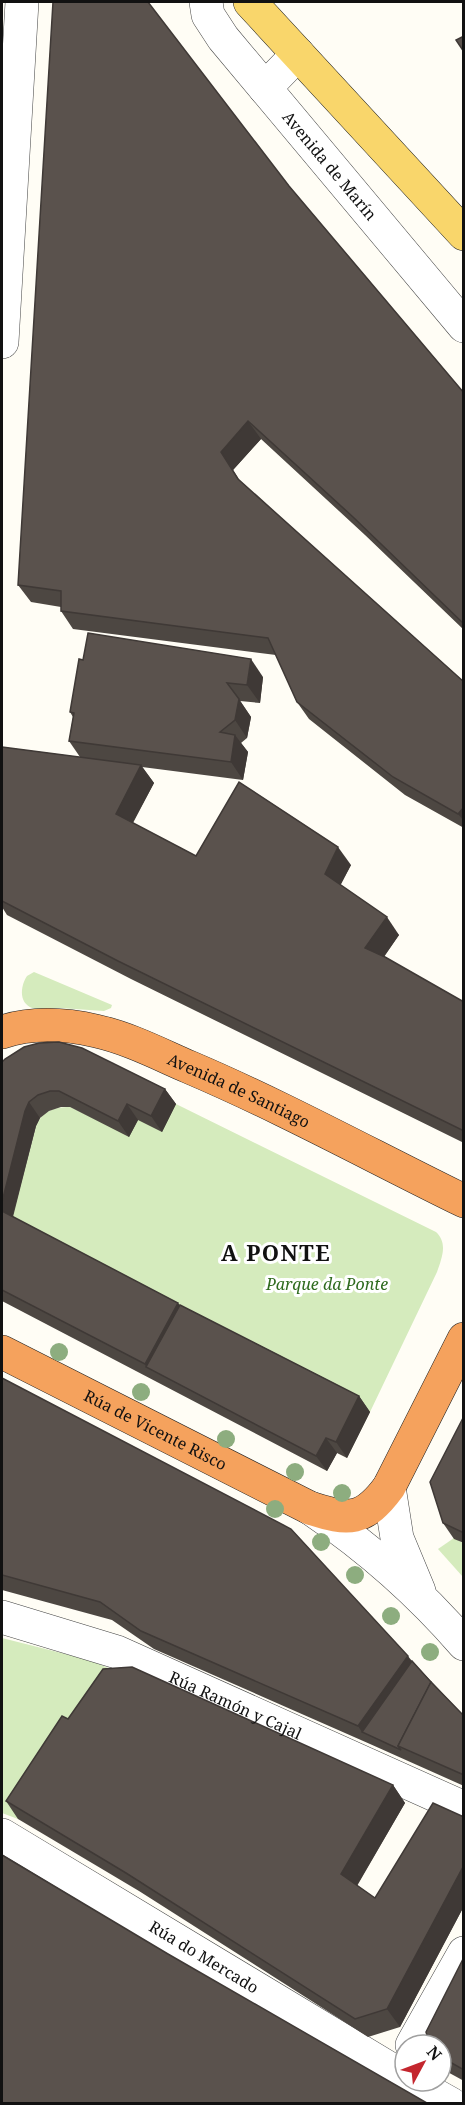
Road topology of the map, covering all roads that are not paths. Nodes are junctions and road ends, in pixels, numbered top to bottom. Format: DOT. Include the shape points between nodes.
graph roads {
  1 [pos="21,2"];
  2 [pos="206,2"];
  3 [pos="250,2"];
  4 [pos="298,54"];
  5 [pos="265,88"];
  6 [pos="464,234"];
  7 [pos="464,326"];
  8 [pos="2,342"];
  9 [pos="2,1032"];
  10 [pos="464,1201"];
  11 [pos="464,1339"];
  12 [pos="2,1352"];
  13 [pos="389,1487"];
  14 [pos="310,1508"];
  15 [pos="422,1598"];
  16 [pos="2,1617"];
  17 [pos="464,1644"];
  18 [pos="464,1808"];
  19 [pos="2,1835"];
  20 [pos="464,1953"];
  21 [pos="419,2033"];
  22 [pos="393,2066"];
  23 [pos="435,2093"];
  24 [pos="451,2103"];
  1 -- 8 [label="street"];
  2 -- 5 [label="street, Avenida de Marín" via="208,15"];
  3 -- 4 [label="main road"];
  4 -- 5 [label="street"];
  4 -- 6 [label="main road"];
  5 -- 7 [label="street, Avenida de Marín"];
  9 -- 10 [label="highway, Avenida de Santiago" via="32,1025 58,1025 99,1031 125,1040 220,1080"];
  11 -- 13 [label="highway"];
  12 -- 14 [label="highway, Rúa de Vicente Risco"];
  13 -- 14 [label="highway, Rúa de Vicente Risco" via="361,1514 351,1517 336,1517"];
  13 -- 15 [label="street, Rúa de Vicente Risco" via="397,1538"];
  14 -- 15 [label="street, Rúa de Vicente Risco" via="358,1541"];
  15 -- 17 [label="street, Rúa de Vicente Risco"];
  16 -- 18 [label="street, Rúa Ramón y Cajal" via="117,1652"];
  19 -- 22 [label="street, Rúa do Mercado"];
  20 -- 21 [label="street"];
  23 -- 24 [label="street, Rúa do Mercado"];
}
